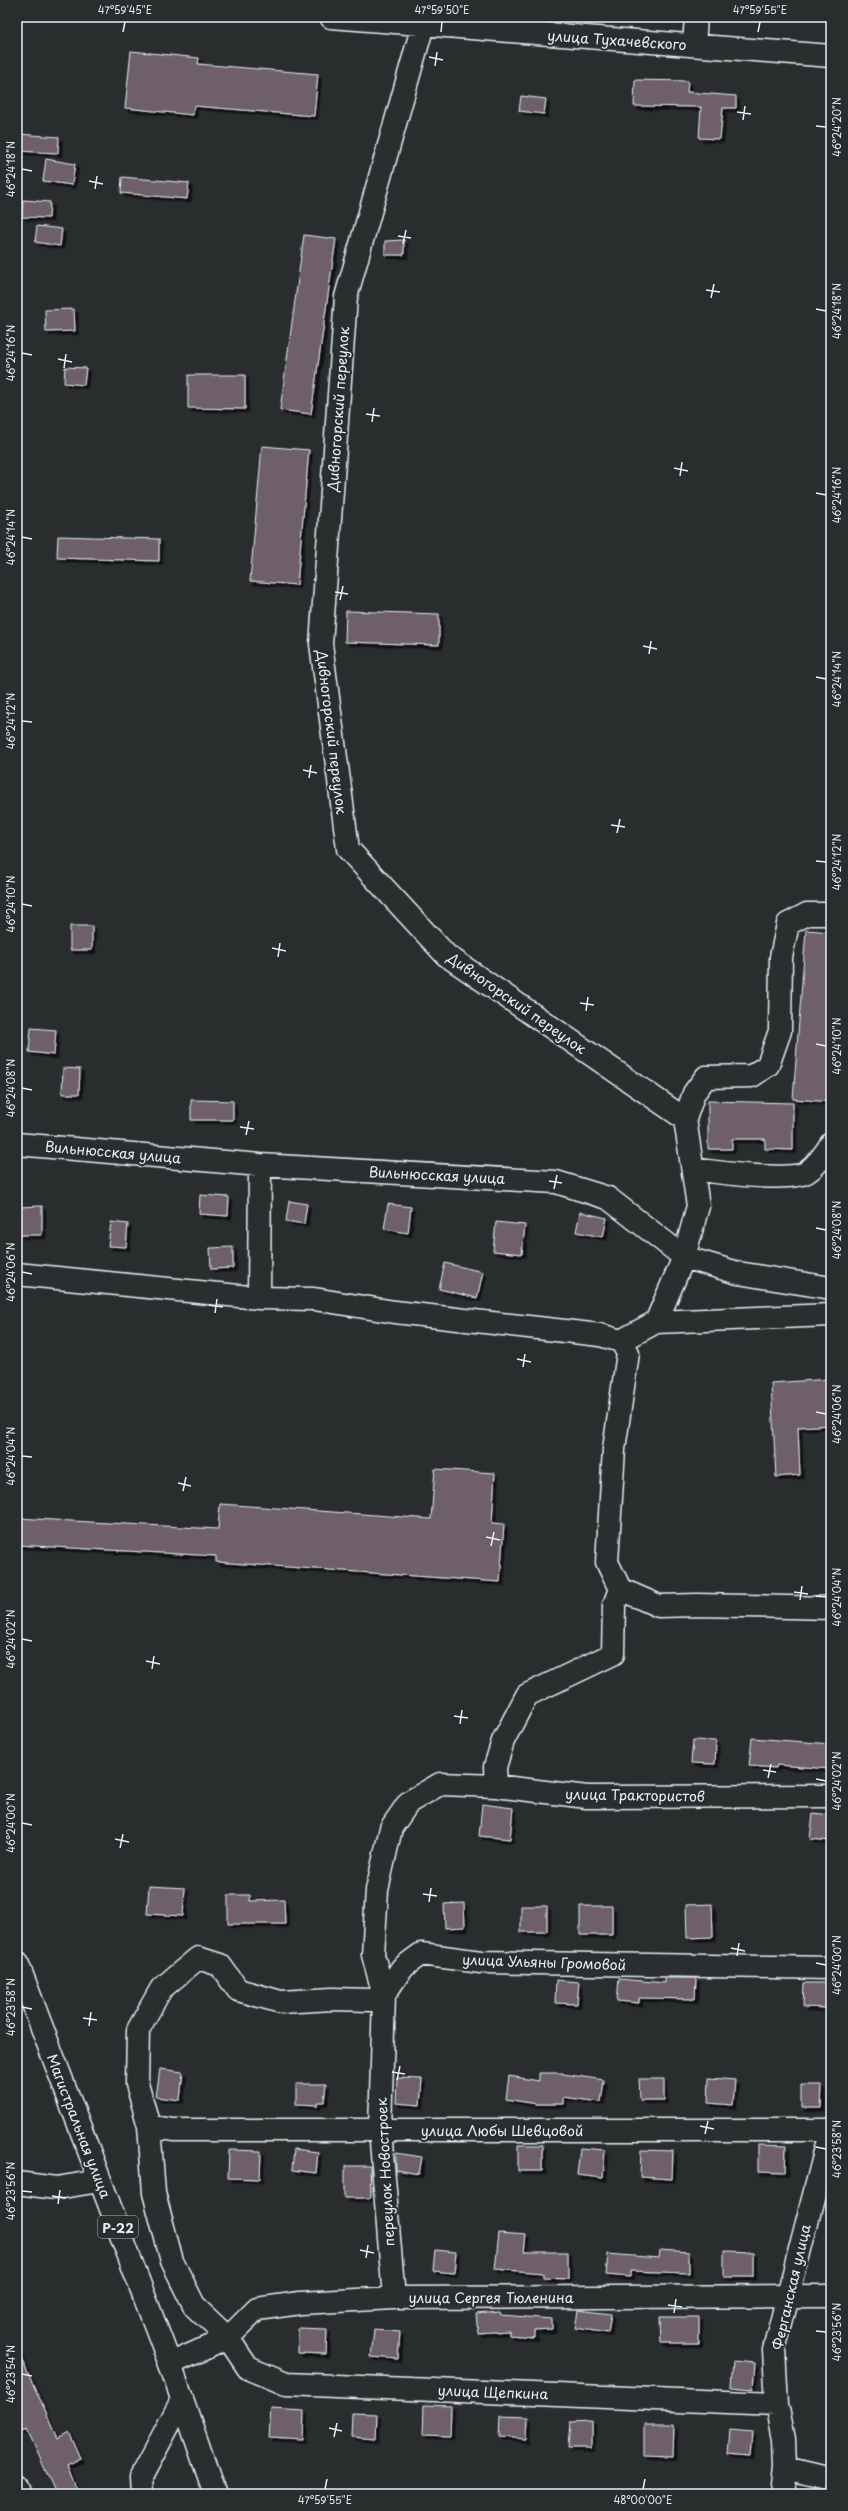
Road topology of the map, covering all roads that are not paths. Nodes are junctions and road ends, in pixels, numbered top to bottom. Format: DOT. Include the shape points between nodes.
graph roads {
  1 [pos="331,17"];
  2 [pos="696,17"];
  3 [pos="422,21"];
  4 [pos="694,46"];
  5 [pos="831,56"];
  6 [pos="831,914"];
  7 [pos="685,1119"];
  8 [pos="17,1144"];
  9 [pos="831,1144"];
  10 [pos="260,1165"];
  11 [pos="693,1170"];
  12 [pos="684,1257"];
  13 [pos="17,1274"];
  14 [pos="831,1288"];
  15 [pos="259,1298"];
  16 [pos="831,1315"];
  17 [pos="656,1322"];
  18 [pos="621,1341"];
  19 [pos="620,1589"];
  20 [pos="831,1608"];
  21 [pos="440,1784"];
  22 [pos="496,1786"];
  23 [pos="831,1796"];
  24 [pos="17,1962"];
  25 [pos="831,1968"];
  26 [pos="384,1995"];
  27 [pos="149,2126"];
  28 [pos="380,2130"];
  29 [pos="831,2130"];
  30 [pos="100,2181"];
  31 [pos="17,2183"];
  32 [pos="786,2296"];
  33 [pos="831,2296"];
  34 [pos="394,2298"];
  35 [pos="228,2338"];
  36 [pos="170,2364"];
  37 [pos="182,2400"];
  38 [pos="777,2404"];
  39 [pos="785,2468"];
  40 [pos="831,2479"];
  41 [pos="17,2486"];
  42 [pos="20,2494"];
  43 [pos="142,2494"];
  44 [pos="215,2494"];
  45 [pos="782,2494"];
  1 -- 3 [label="main road, улица Тухачевского"];
  2 -- 4 [label="main road"];
  3 -- 4 [label="main road, улица Тухачевского"];
  3 -- 7 [label="main road, Дивногорский переулок" via="346,297 321,644 348,849 446,955"];
  4 -- 5 [label="main road, улица Тухачевского"];
  6 -- 7 [label="main road" via="808,914 788,924 781,957 780,1031 768,1065 752,1076 706,1077 694,1093"];
  7 -- 11 [label="main road"];
  8 -- 10 [label="main road, Вильнюсская улица"];
  9 -- 11 [label="main road" via="806,1173 760,1177"];
  10 -- 12 [label="main road, Вильнюсская улица" via="556,1182 608,1198"];
  10 -- 15 [label="main road"];
  11 -- 12 [label="main road" via="698,1206"];
  12 -- 14 [label="main road, Вильнюсская улица" via="738,1273"];
  12 -- 17 [label="main road"];
  13 -- 15 [label="main road"];
  15 -- 18 [label="main road" via="314,1299 395,1312 600,1335"];
  16 -- 17 [label="main road"];
  17 -- 18 [label="main road"];
  18 -- 19 [label="main road" via="628,1353 614,1448 607,1562"];
  19 -- 20 [label="main road" via="658,1606 697,1604"];
  19 -- 22 [label="main road" via="614,1605 613,1654 528,1695 503,1741 495,1767"];
  21 -- 22 [label="main road, улица Трактористов"];
  21 -- 26 [label="main road, переулок Новостроек" via="409,1802 391,1828 377,1890 373,1955"];
  22 -- 23 [label="main road, улица Трактористов" via="587,1797"];
  24 -- 30 [label="main road, Магистральная улица / Р-22"];
  25 -- 26 [label="main road, улица Ульяны Громовой" via="481,1962 421,1954 402,1968"];
  26 -- 27 [label="main road" via="371,2000 280,2002 238,1990 220,1965 198,1958 161,1989 138,2030 137,2084"];
  26 -- 28 [label="main road, переулок Новостроек"];
  27 -- 28 [label="main road, улица Любы Шевцовой" via="173,2130"];
  27 -- 35 [label="main road, улица Щепкина" via="154,2193 172,2261 196,2306"];
  28 -- 29 [label="main road, улица Любы Шевцовой"];
  28 -- 34 [label="main road, переулок Новостроек"];
  29 -- 32 [label="main road, Ферганская улица"];
  30 -- 31 [label="main road" via="56,2188"];
  30 -- 36 [label="main road, Магистральная улица / Р-22"];
  32 -- 33 [label="main road, улица Сергея Тюленина"];
  32 -- 34 [label="main road, улица Сергея Тюленина"];
  32 -- 38 [label="main road, Ферганская улица" via="774,2350"];
  34 -- 35 [label="main road, улица Сергея Тюленина" via="300,2303 257,2309"];
  35 -- 36 [label="main road, улица Сергея Тюленина"];
  35 -- 38 [label="main road, улица Щепкина" via="248,2368 286,2384"];
  36 -- 37 [label="main road, Магистральная улица / Р-22"];
  37 -- 43 [label="main road" via="141,2477"];
  37 -- 44 [label="main road, Магистральная улица / Р-22"];
  38 -- 39 [label="main road, Ферганская улица" via="784,2439"];
  39 -- 40 [label="main road"];
  39 -- 45 [label="main road, Ферганская улица"];
  41 -- 42 [label="main road"];
}
